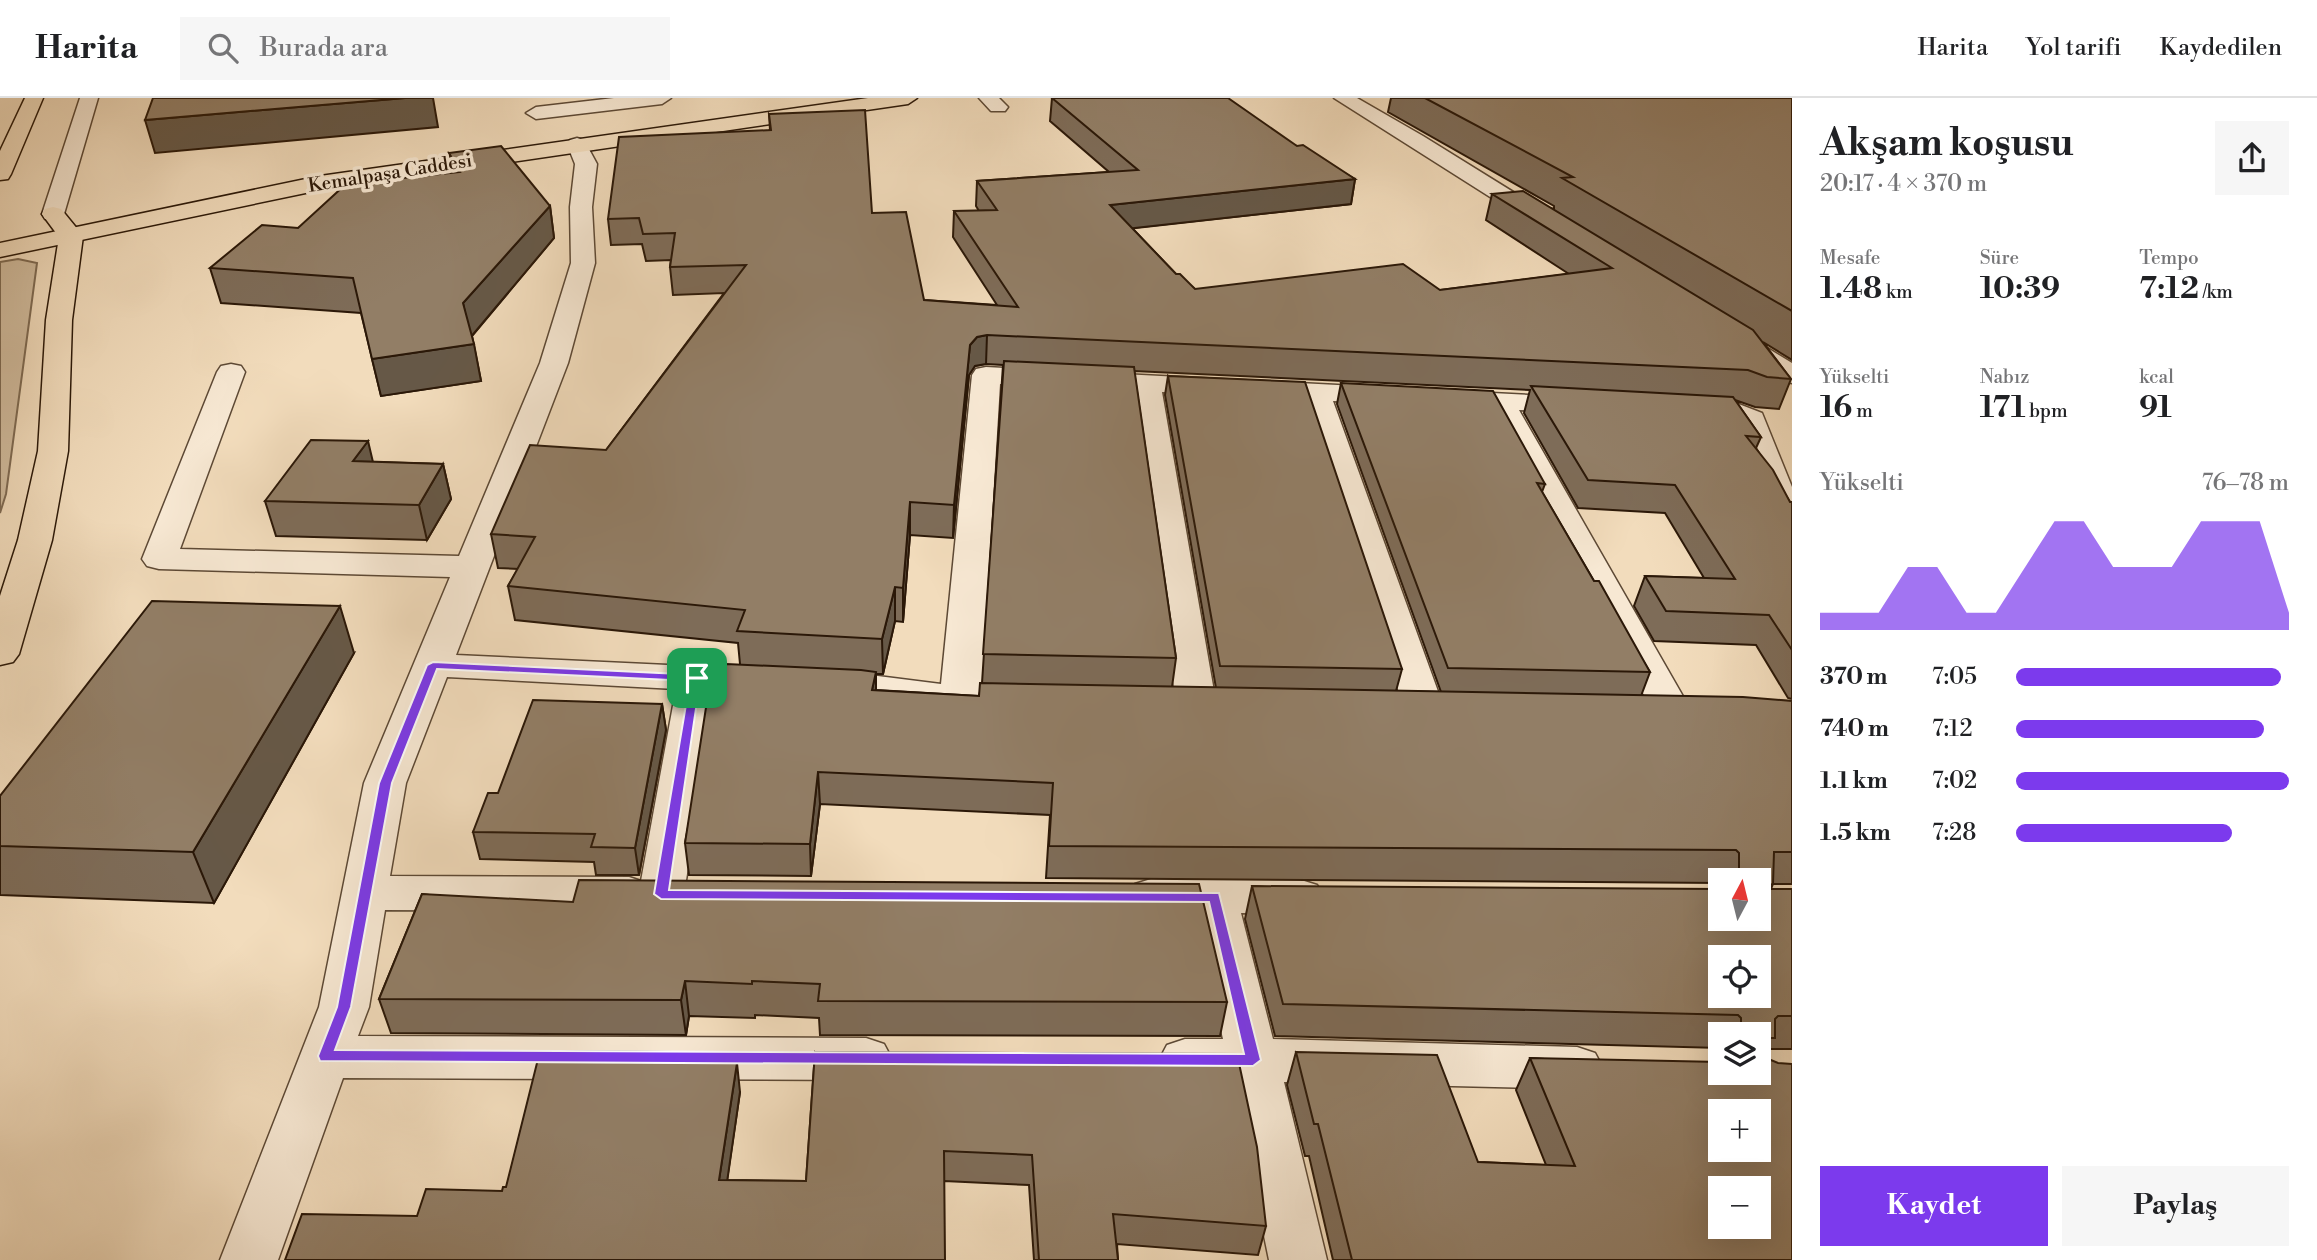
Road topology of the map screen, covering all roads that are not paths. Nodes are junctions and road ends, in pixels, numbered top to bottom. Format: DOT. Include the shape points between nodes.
graph roads {
  1 [pos="34,98"];
  2 [pos="89,98"];
  3 [pos="662,98"];
  4 [pos="786,98"];
  5 [pos="908,98"];
  6 [pos="1343,98"];
  7 [pos="533,106"];
  8 [pos="561,139"];
  9 [pos="0,174"];
  10 [pos="214,184"];
  11 [pos="58,220"];
  12 [pos="1569,236"];
  13 [pos="0,250"];
  14 [pos="1725,334"];
  15 [pos="232,372"];
  16 [pos="1792,375"];
  17 [pos="1146,383"];
  18 [pos="1315,391"];
  19 [pos="1499,400"];
  20 [pos="1602,406"];
  21 [pos="1669,409"];
  22 [pos="1792,522"];
  23 [pos="472,567"];
  24 [pos="0,653"];
  25 [pos="433,665"];
  26 [pos="697,678"];
  27 [pos="959,699"];
  28 [pos="1000,700"];
  29 [pos="1154,703"];
  30 [pos="1196,703"];
  31 [pos="1236,704"];
  32 [pos="1384,707"];
  33 [pos="1424,708"];
  34 [pos="1466,708"];
  35 [pos="1631,712"];
  36 [pos="1672,712"];
  37 [pos="1712,713"];
  38 [pos="365,893"];
  39 [pos="1104,896"];
  40 [pos="1214,897"];
  41 [pos="1348,898"];
  42 [pos="325,1056"];
  43 [pos="907,1059"];
  44 [pos="1142,1060"];
  45 [pos="1253,1060"];
  46 [pos="1624,1069"];
  47 [pos="249,1260"];
  48 [pos="1298,1260"];
  1 -- 9 [label="main road"];
  2 -- 11 [label="street"];
  3 -- 7 [label="street"];
  4 -- 8 [label="main road, Kemalpaşa Caddesi"];
  5 -- 8 [label="main road, Kemalpaşa Caddesi"];
  6 -- 12 [label="street"];
  7 -- 8 [label="street"];
  8 -- 10 [label="main road, Kemalpaşa Caddesi"];
  8 -- 11 [label="main road, Kemalpaşa Caddesi" via="320,183"];
  8 -- 23 [label="street" via="586,164 583,263 554,363"];
  11 -- 13 [label="main road, Kemalpaşa Caddesi"];
  11 -- 24 [label="main road" via="53,451 35,540"];
  14 -- 16 [label="street"];
  15 -- 23 [label="street" via="159,559"];
  17 -- 18 [label="street"];
  17 -- 27 [label="street" via="986,375"];
  17 -- 30 [label="street"];
  18 -- 19 [label="street"];
  18 -- 33 [label="street"];
  19 -- 20 [label="street"];
  19 -- 36 [label="street"];
  21 -- 22 [label="street" via="1736,412 1751,419"];
  23 -- 25 [label="street"];
  25 -- 26 [label="street"];
  25 -- 38 [label="street" via="385,783"];
  26 -- 27 [label="street" via="862,686"];
  26 -- 38 [label="street" via="682,895"];
  27 -- 28 [label="street"];
  29 -- 30 [label="street"];
  30 -- 31 [label="street"];
  32 -- 33 [label="street"];
  33 -- 34 [label="street"];
  35 -- 36 [label="street"];
  36 -- 37 [label="street"];
  38 -- 42 [label="street" via="344,1007"];
  39 -- 40 [label="street"];
  40 -- 41 [label="street"];
  40 -- 45 [label="street"];
  42 -- 43 [label="street"];
  42 -- 47 [label="street"];
  44 -- 45 [label="street"];
  45 -- 46 [label="street"];
  45 -- 48 [label="street"];
}
